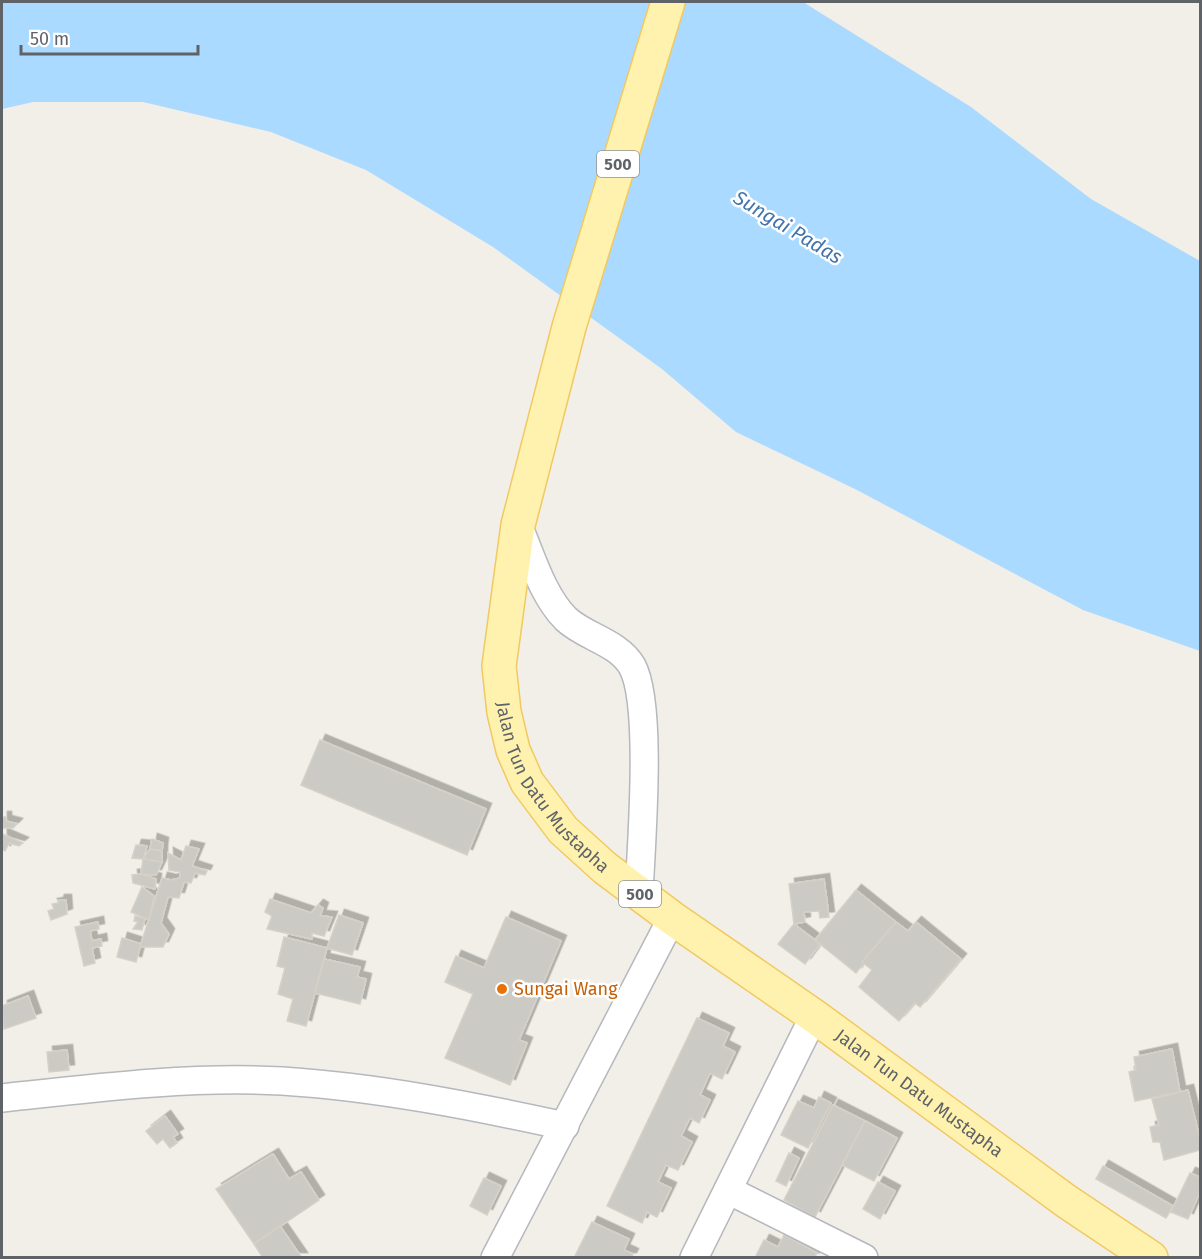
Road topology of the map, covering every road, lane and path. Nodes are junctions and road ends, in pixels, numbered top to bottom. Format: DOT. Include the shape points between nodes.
graph roads {
  1 [pos="668,2"];
  2 [pos="518,525"];
  3 [pos="639,894"];
  4 [pos="672,918"];
  5 [pos="814,1016"];
  6 [pos="2,1098"];
  7 [pos="565,1126"];
  8 [pos="728,1190"];
  9 [pos="495,1257"];
  10 [pos="694,1257"];
  11 [pos="864,1257"];
  12 [pos="1151,1257"];
  1 -- 2 [label="main road, Jalan Tun Datu Mustapha / 500" via="569,327"];
  2 -- 3 [label="street" via="553,604 566,620 623,656 637,678 643,751"];
  2 -- 3 [label="main road, Jalan Tun Datu Mustapha / 500" via="499,666 513,750 527,782 563,830"];
  3 -- 4 [label="main road, Jalan Tun Datu Mustapha / 500"];
  4 -- 5 [label="main road, Jalan Tun Datu Mustapha / 500"];
  4 -- 7 [label="street"];
  5 -- 8 [label="street"];
  5 -- 12 [label="main road, Jalan Tun Datu Mustapha / 500" via="1066,1201"];
  6 -- 7 [label="street" via="126,1084 282,1081 383,1092"];
  7 -- 9 [label="street"];
  8 -- 10 [label="street"];
  8 -- 11 [label="street"];
}
